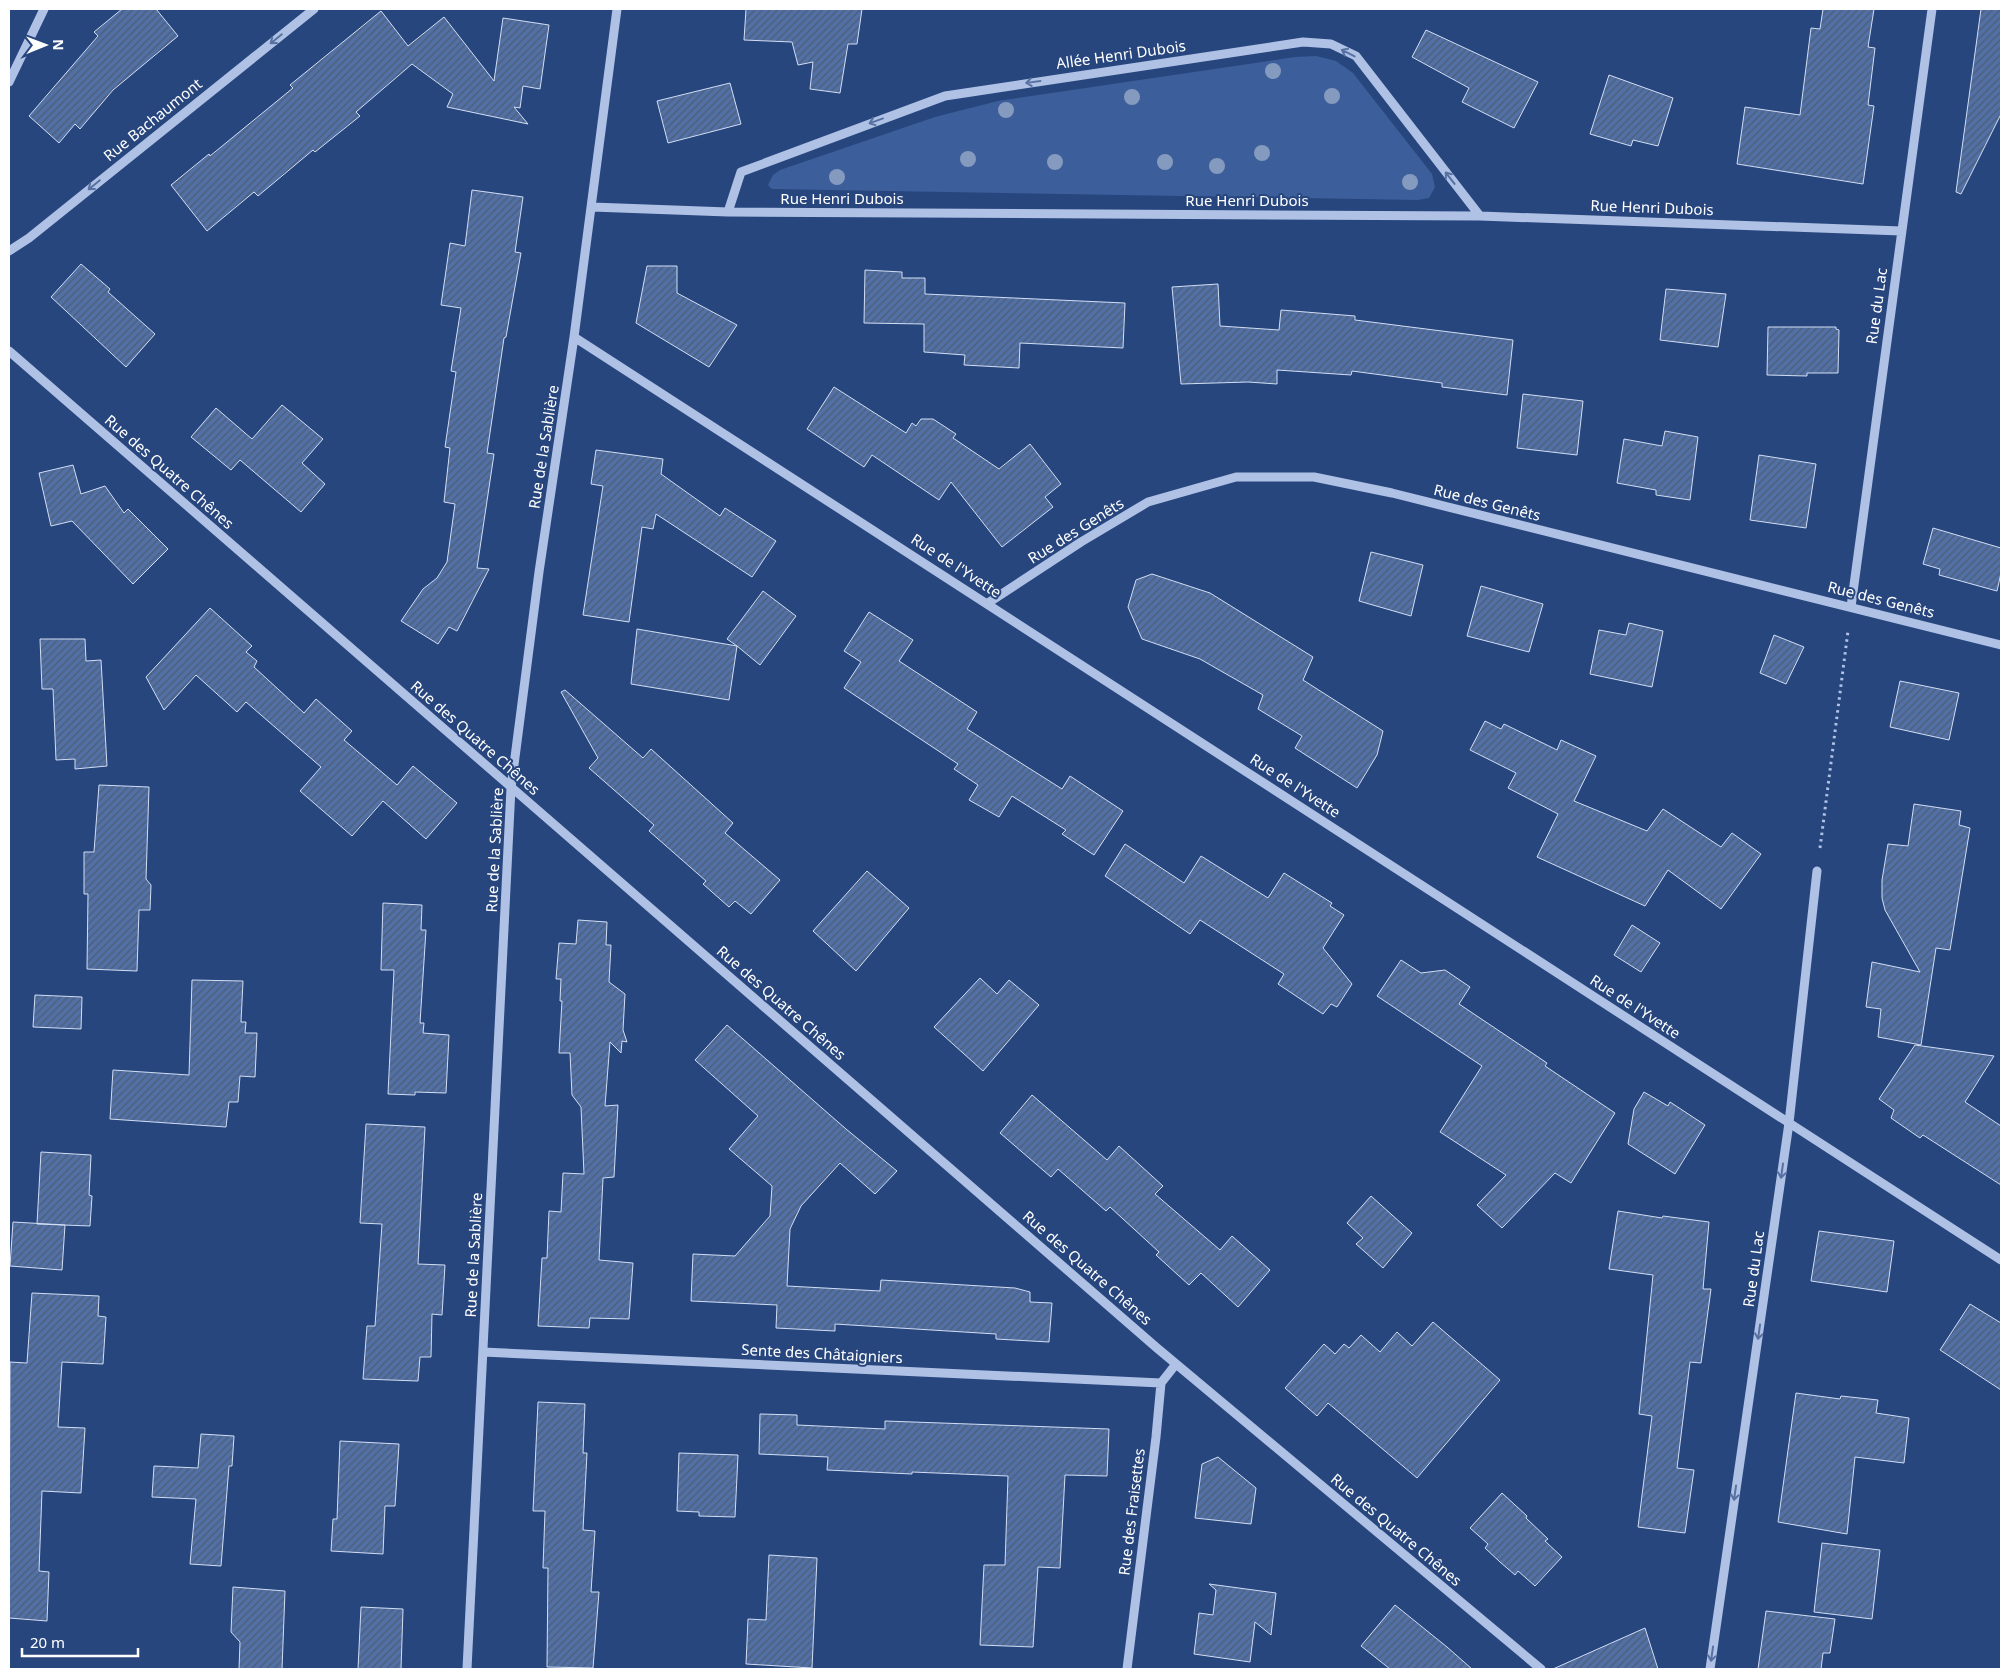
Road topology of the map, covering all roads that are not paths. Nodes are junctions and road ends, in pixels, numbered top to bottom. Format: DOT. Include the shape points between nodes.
graph roads {
  1 [pos="44,9"];
  2 [pos="314,9"];
  3 [pos="617,9"];
  4 [pos="1932,9"];
  5 [pos="9,82"];
  6 [pos="592,207"];
  7 [pos="728,212"];
  8 [pos="1480,216"];
  9 [pos="1901,230"];
  10 [pos="9,251"];
  11 [pos="574,337"];
  12 [pos="9,351"];
  13 [pos="988,603"];
  14 [pos="1851,607"];
  15 [pos="2001,645"];
  16 [pos="511,788"];
  17 [pos="1817,871"];
  18 [pos="1789,1123"];
  19 [pos="2001,1260"];
  20 [pos="483,1352"];
  21 [pos="1176,1364"];
  22 [pos="1161,1383"];
  23 [pos="467,1669"];
  24 [pos="1127,1669"];
  25 [pos="1541,1669"];
  26 [pos="1710,1669"];
  1 -- 5 [label="street"];
  2 -- 10 [label="street, Rue Bachaumont, one-way"];
  3 -- 6 [label="street, Rue de la Sablière"];
  4 -- 9 [label="street, Rue du Lac"];
  6 -- 7 [label="street, Rue Henri Dubois"];
  6 -- 11 [label="street, Rue de la Sablière"];
  7 -- 8 [label="street, Rue Henri Dubois"];
  8 -- 7 [label="street, Allée Henri Dubois, one-way" via="1356,56 1331,44 1303,42 945,96 741,172"];
  8 -- 9 [label="street, Rue Henri Dubois"];
  9 -- 14 [label="street, Rue du Lac"];
  11 -- 13 [label="street, Rue de l'Yvette"];
  11 -- 16 [label="street, Rue de la Sablière"];
  12 -- 16 [label="street, Rue des Quatre Chênes"];
  13 -- 14 [label="street, Rue des Genêts" via="1148,502 1236,477 1314,477 1392,493"];
  13 -- 18 [label="street, Rue de l'Yvette"];
  14 -- 15 [label="street, Rue des Genêts"];
  16 -- 20 [label="street, Rue de la Sablière"];
  16 -- 21 [label="street, Rue des Quatre Chênes"];
  17 -- 18 [label="street, Rue du Lac"];
  18 -- 19 [label="street, Rue de l'Yvette"];
  18 -- 26 [label="street, Rue du Lac, one-way"];
  20 -- 22 [label="street, Sente des Châtaigniers"];
  20 -- 23 [label="street, Rue de la Sablière"];
  21 -- 22 [label="street"];
  21 -- 25 [label="street, Rue des Quatre Chênes"];
  22 -- 24 [label="street, Rue des Fraisettes"];
}
